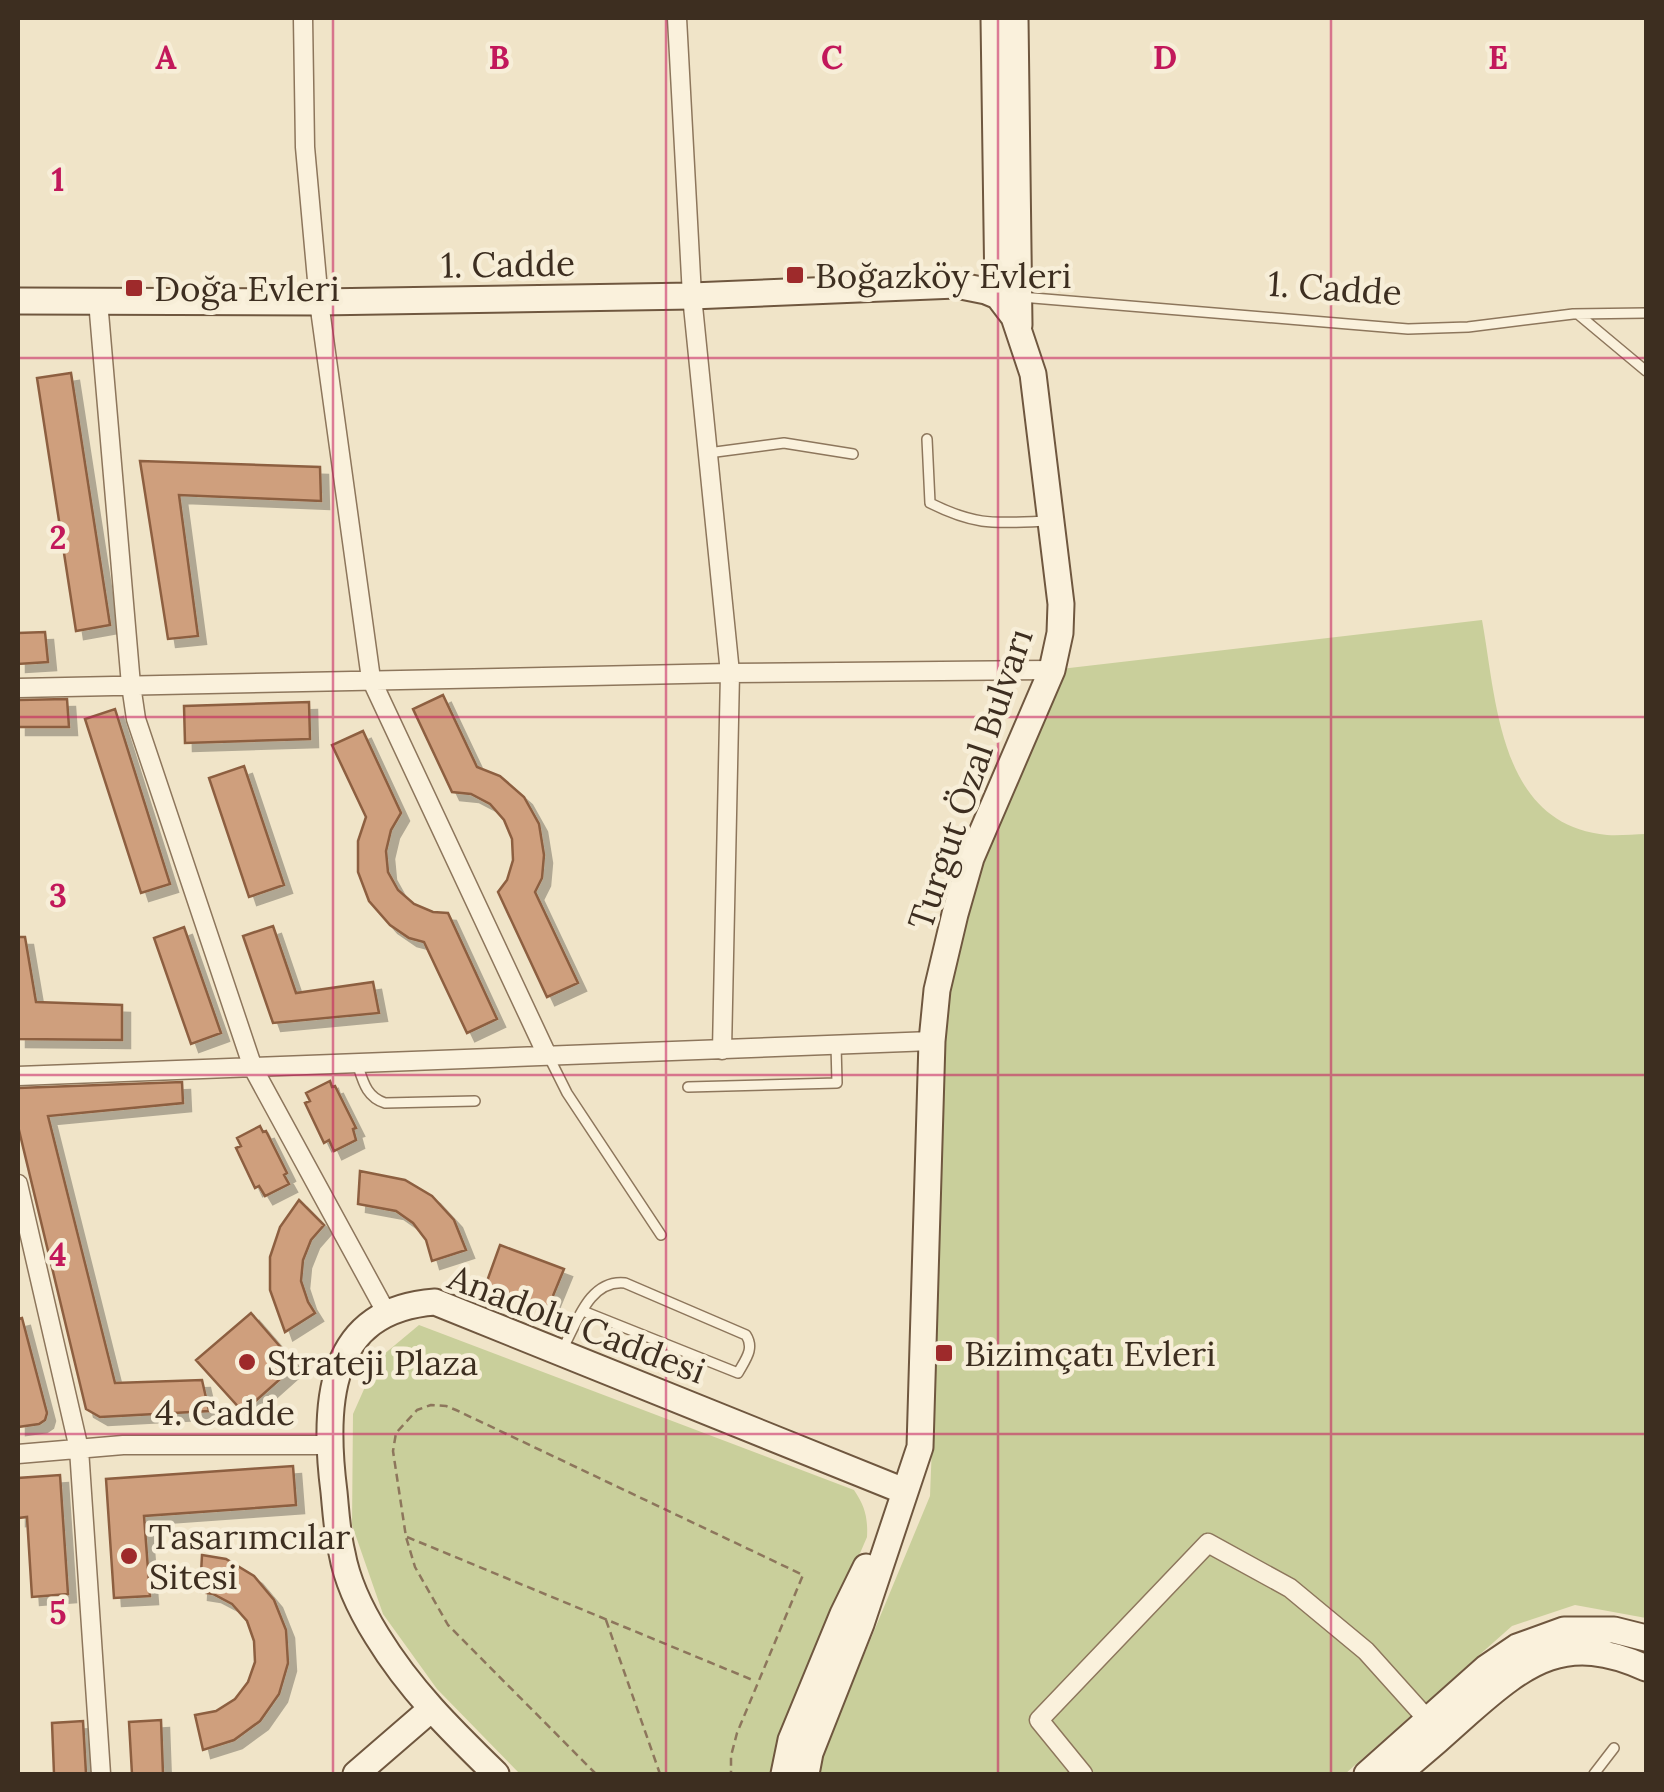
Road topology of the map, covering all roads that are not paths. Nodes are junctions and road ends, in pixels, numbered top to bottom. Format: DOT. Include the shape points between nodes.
graph roads {
  1 [pos="303,18"];
  2 [pos="677,18"];
  3 [pos="994,18"];
  4 [pos="1015,18"];
  5 [pos="692,296"];
  6 [pos="1008,296"];
  7 [pos="18,301"];
  8 [pos="98,301"];
  9 [pos="319,302"];
  10 [pos="1646,313"];
  11 [pos="1577,314"];
  12 [pos="1646,371"];
  13 [pos="926,439"];
  14 [pos="708,453"];
  15 [pos="852,454"];
  16 [pos="1051,520"];
  17 [pos="1052,670"];
  18 [pos="730,673"];
  19 [pos="371,679"];
  20 [pos="131,686"];
  21 [pos="18,688"];
  22 [pos="932,1042"];
  23 [pos="836,1046"];
  24 [pos="722,1050"];
  25 [pos="548,1055"];
  26 [pos="358,1063"];
  27 [pos="252,1068"];
  28 [pos="22,1076"];
  29 [pos="688,1088"];
  30 [pos="475,1101"];
  31 [pos="18,1184"];
  32 [pos="662,1235"];
  33 [pos="583,1311"];
  34 [pos="386,1312"];
  35 [pos="561,1352"];
  36 [pos="328,1444"];
  37 [pos="80,1449"];
  38 [pos="18,1454"];
  39 [pos="904,1491"];
  40 [pos="1646,1638"];
  41 [pos="1646,1668"];
  42 [pos="430,1710"];
  43 [pos="1428,1720"];
  44 [pos="1614,1748"];
  45 [pos="101,1774"];
  46 [pos="356,1774"];
  47 [pos="496,1774"];
  48 [pos="784,1774"];
  49 [pos="806,1774"];
  50 [pos="1084,1774"];
  51 [pos="1367,1774"];
  52 [pos="1398,1774"];
  53 [pos="1594,1774"];
  1 -- 9 [label="street" via="305,147"];
  2 -- 5 [label="street"];
  3 -- 6 [label="street"];
  4 -- 6 [label="street"];
  5 -- 6 [label="street, 1. Cadde" via="956,285"];
  5 -- 9 [label="street, 1. Cadde"];
  5 -- 14 [label="street"];
  6 -- 11 [label="lane, 1. Cadde" via="1408,330"];
  6 -- 16 [label="street, Turgut Özal Bulvarı" via="1033,374"];
  7 -- 8 [label="street, 1. Cadde"];
  8 -- 9 [label="street, 1. Cadde"];
  8 -- 20 [label="street"];
  9 -- 19 [label="street"];
  10 -- 11 [label="lane, 1. Cadde"];
  11 -- 12 [label="lane"];
  13 -- 16 [label="lane" via="930,503 978,522"];
  14 -- 15 [label="lane" via="784,443"];
  14 -- 18 [label="street"];
  16 -- 17 [label="street, Turgut Özal Bulvarı" via="1061,604"];
  17 -- 18 [label="street"];
  17 -- 22 [label="street, Turgut Özal Bulvarı" via="971,858"];
  18 -- 19 [label="street"];
  18 -- 24 [label="street"];
  19 -- 20 [label="street"];
  19 -- 25 [label="street"];
  20 -- 21 [label="street"];
  20 -- 27 [label="street" via="136,719"];
  22 -- 23 [label="street"];
  22 -- 39 [label="street, Turgut Özal Bulvarı" via="920,1447"];
  23 -- 24 [label="street"];
  23 -- 29 [label="lane" via="836,1083"];
  24 -- 25 [label="street"];
  25 -- 26 [label="street"];
  25 -- 32 [label="lane"];
  26 -- 27 [label="street"];
  26 -- 30 [label="lane" via="370,1095 385,1104"];
  27 -- 28 [label="street"];
  27 -- 34 [label="street"];
  31 -- 37 [label="street"];
  33 -- 33 [label="lane" via="601,1287 624,1283 746,1335 749,1354 738,1374"];
  33 -- 35 [label="lane"];
  34 -- 35 [label="street, Anadolu Caddesi" via="435,1302"];
  34 -- 36 [label="street" via="366,1326 338,1372"];
  35 -- 39 [label="street, Anadolu Caddesi"];
  36 -- 37 [label="street, 4. Cadde"];
  36 -- 42 [label="street" via="342,1555 356,1594"];
  37 -- 38 [label="street, 4. Cadde"];
  37 -- 45 [label="street"];
  39 -- 48 [label="street, Turgut Özal Bulvarı" via="843,1614 791,1740"];
  39 -- 49 [label="street, Turgut Özal Bulvarı"];
  40 -- 43 [label="street" via="1591,1629 1542,1636 1486,1668"];
  41 -- 52 [label="street" via="1596,1654 1536,1661"];
  42 -- 46 [label="street"];
  42 -- 47 [label="street"];
  43 -- 50 [label="street" via="1366,1651 1290,1588 1208,1543 1039,1720"];
  43 -- 51 [label="street"];
  44 -- 53 [label="lane"];
}
